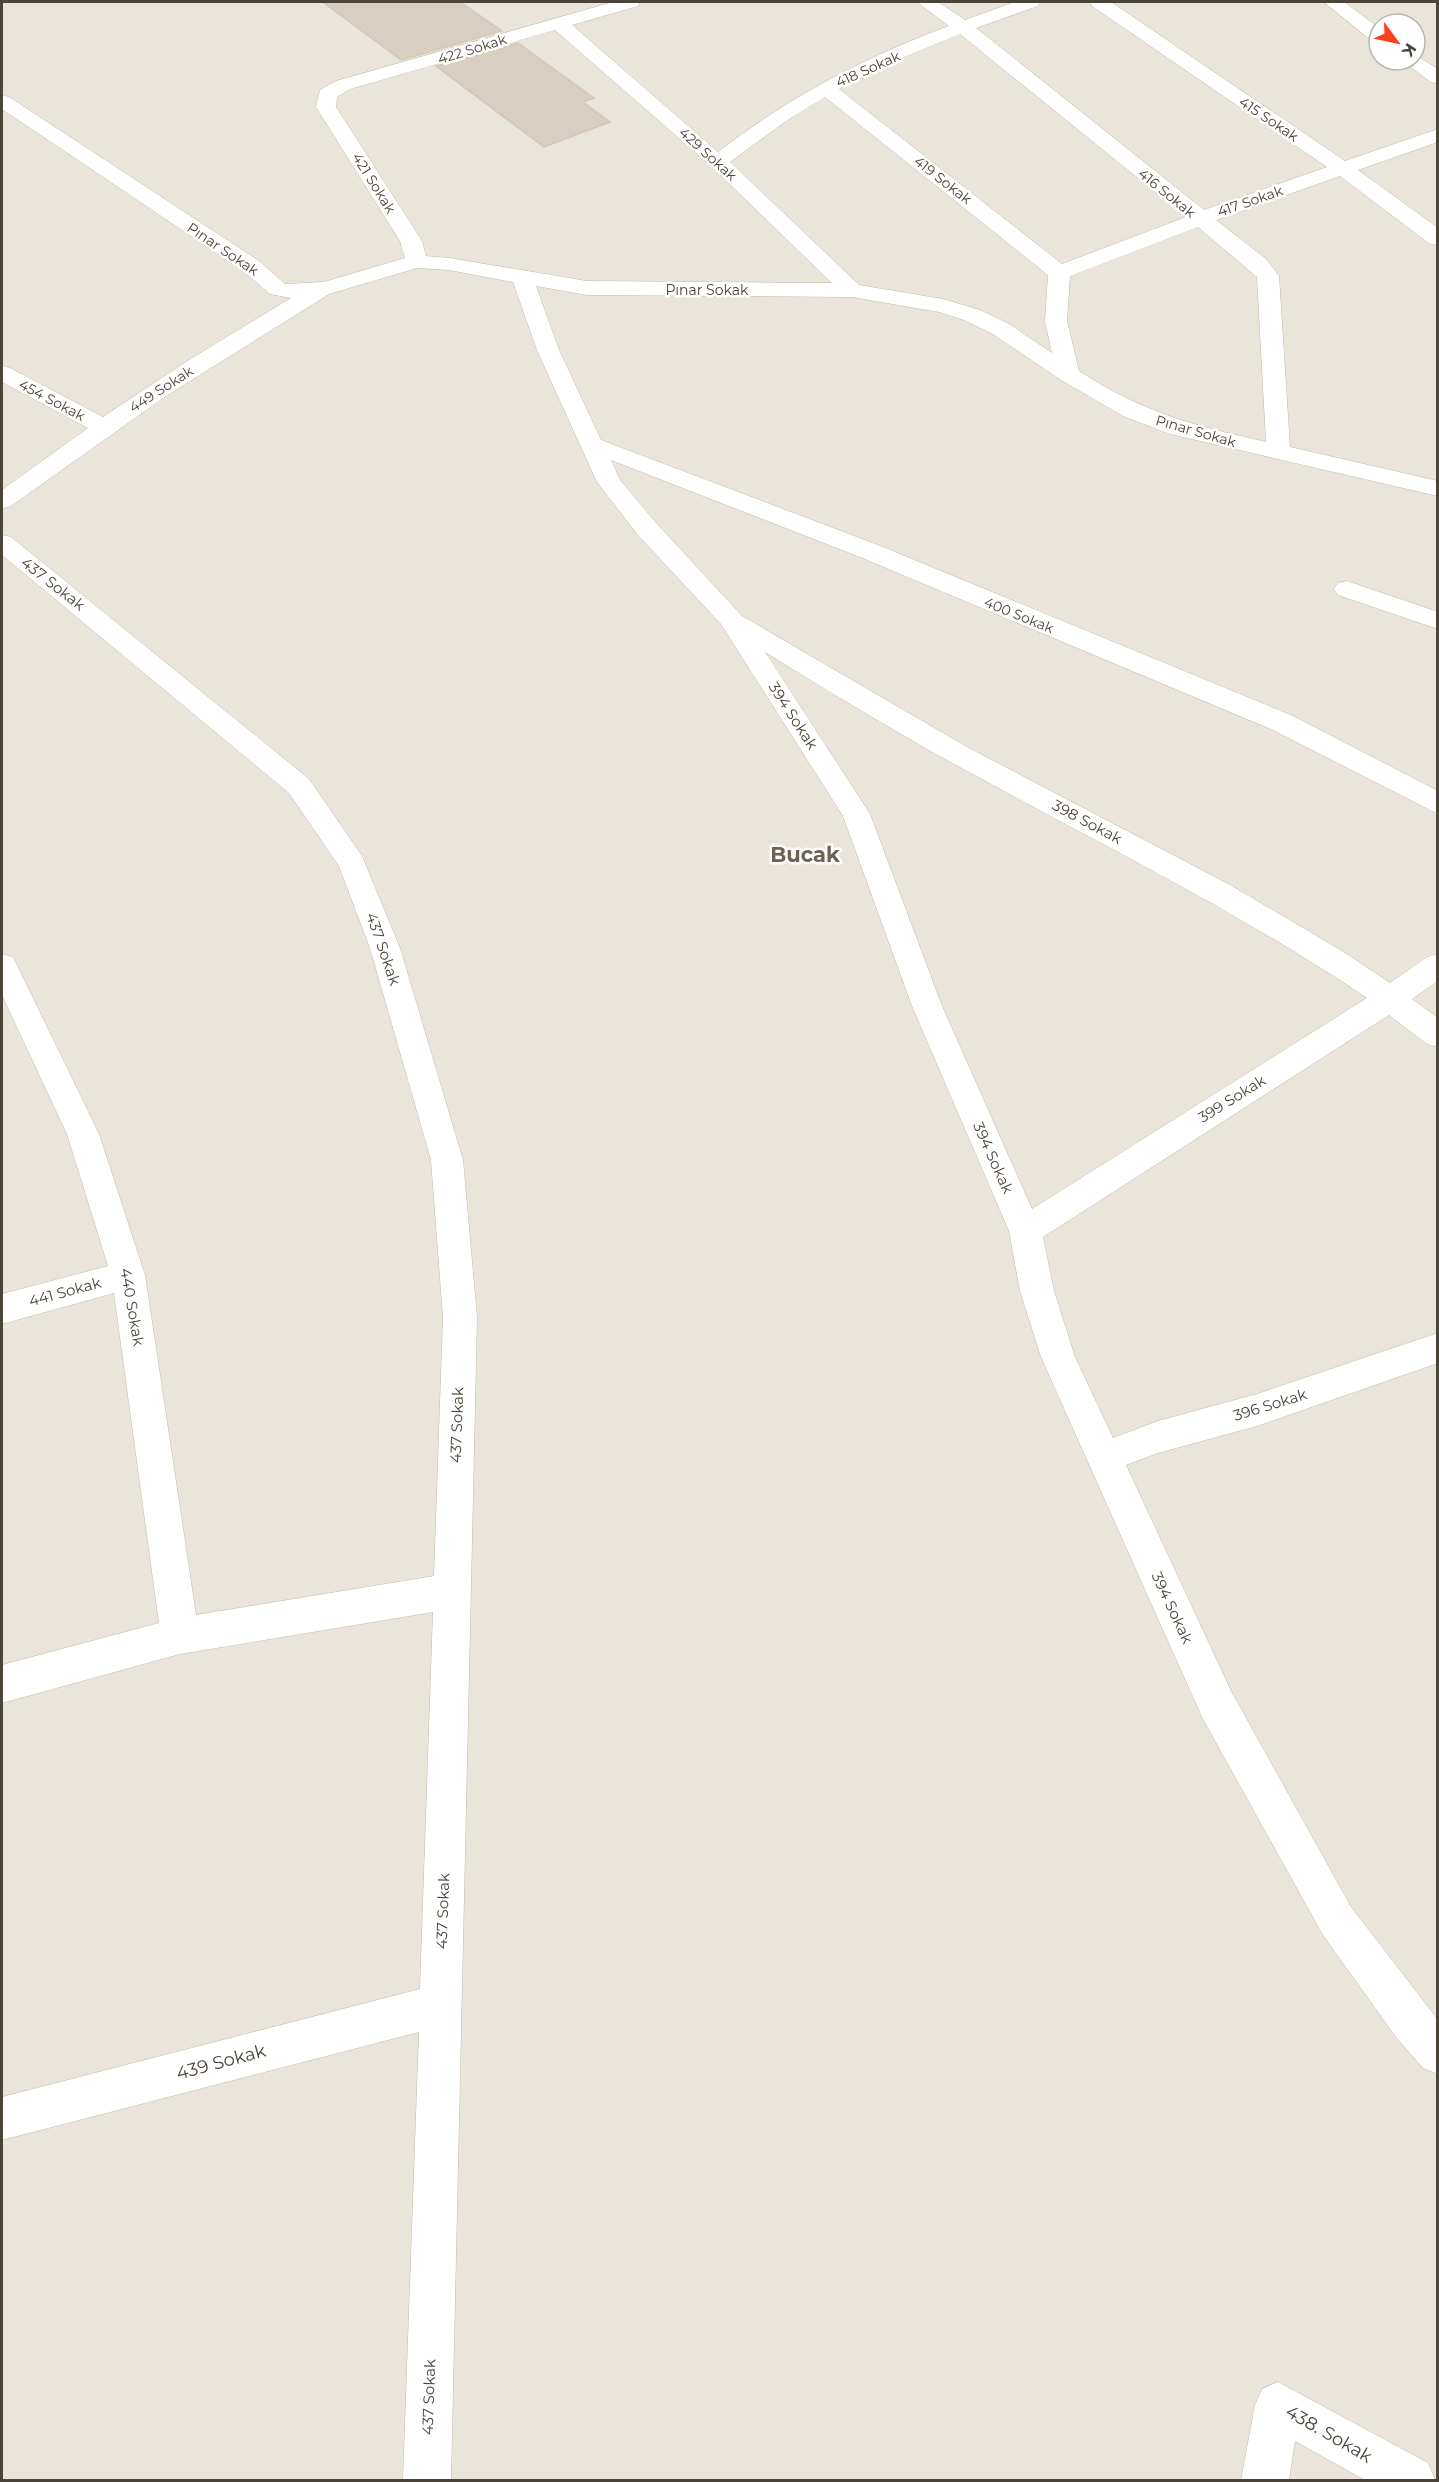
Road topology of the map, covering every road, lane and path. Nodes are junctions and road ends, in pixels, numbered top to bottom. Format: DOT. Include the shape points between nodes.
graph roads {
  1 [pos="631,2"];
  2 [pos="926,2"];
  3 [pos="1031,2"];
  4 [pos="1099,2"];
  5 [pos="1333,2"];
  6 [pos="559,23"];
  7 [pos="963,27"];
  8 [pos="1367,29"];
  9 [pos="826,87"];
  10 [pos="2,101"];
  11 [pos="326,107"];
  12 [pos="1437,135"];
  13 [pos="718,162"];
  14 [pos="1342,168"];
  15 [pos="1199,219"];
  16 [pos="1437,239"];
  17 [pos="417,262"];
  18 [pos="1059,273"];
  19 [pos="522,279"];
  20 [pos="327,288"];
  21 [pos="852,290"];
  22 [pos="2,373"];
  23 [pos="1069,375"];
  24 [pos="102,426"];
  25 [pos="591,444"];
  26 [pos="1278,452"];
  27 [pos="1437,489"];
  28 [pos="2,501"];
  29 [pos="2,543"];
  30 [pos="1347,589"];
  31 [pos="730,618"];
  32 [pos="1437,621"];
  33 [pos="1437,804"];
  34 [pos="2,965"];
  35 [pos="1437,965"];
  36 [pos="1391,998"];
  37 [pos="1437,1035"];
  38 [pos="1025,1231"];
  39 [pos="128,1275"];
  40 [pos="2,1309"];
  41 [pos="1437,1349"];
  42 [pos="1102,1458"];
  43 [pos="452,1591"];
  44 [pos="180,1636"];
  45 [pos="2,1684"];
  46 [pos="440,2005"];
  47 [pos="1437,2053"];
  48 [pos="2,2119"];
  49 [pos="427,2481"];
  50 [pos="1265,2481"];
  51 [pos="1411,2481"];
  1 -- 6 [label="street, 422 Sokak"];
  2 -- 7 [label="street, 416 Sokak"];
  3 -- 7 [label="street, 418 Sokak"];
  4 -- 14 [label="street, 415 Sokak"];
  5 -- 8 [label="street"];
  6 -- 11 [label="street, 422 Sokak" via="343,85 327,94"];
  6 -- 13 [label="street, 429 Sokak"];
  7 -- 9 [label="street, 418 Sokak"];
  7 -- 15 [label="street, 416 Sokak"];
  9 -- 13 [label="street, 418 Sokak" via="775,118"];
  9 -- 18 [label="street, 419 Sokak"];
  10 -- 20 [label="street, Pınar Sokak" via="251,266 278,289 293,292"];
  11 -- 17 [label="street, 421 Sokak" via="411,241"];
  12 -- 14 [label="street, 417 Sokak"];
  13 -- 21 [label="street, 429 Sokak"];
  14 -- 15 [label="street, 417 Sokak"];
  14 -- 16 [label="street, 415 Sokak"];
  15 -- 18 [label="street, 417 Sokak"];
  15 -- 26 [label="street, 416 Sokak" via="1268,276"];
  17 -- 19 [label="street, Pınar Sokak" via="449,264"];
  17 -- 20 [label="street, Pınar Sokak"];
  18 -- 23 [label="street" via="1056,321"];
  19 -- 21 [label="street, Pınar Sokak" via="587,288"];
  19 -- 25 [label="street, 394 Sokak" via="548,350"];
  20 -- 24 [label="street, 449 Sokak" via="272,318"];
  21 -- 23 [label="street, Pınar Sokak" via="972,315 1001,329"];
  22 -- 24 [label="street, 454 Sokak"];
  23 -- 26 [label="street, Pınar Sokak" via="1131,411 1178,429"];
  24 -- 28 [label="street, 449 Sokak"];
  25 -- 31 [label="street, 394 Sokak" via="609,482"];
  25 -- 33 [label="street, 400 Sokak" via="868,551 1283,723"];
  26 -- 27 [label="street, Pınar Sokak"];
  29 -- 43 [label="street, 437 Sokak" via="299,786 352,863 385,948 447,1160 460,1317"];
  30 -- 32 [label="street"];
  31 -- 36 [label="street, 398 Sokak" via="897,721 1101,828 1330,956"];
  31 -- 38 [label="street, 394 Sokak" via="856,814 927,1006"];
  34 -- 39 [label="street, 440 Sokak" via="83,1134"];
  35 -- 36 [label="street, 399 Sokak"];
  36 -- 37 [label="street, 398 Sokak"];
  36 -- 38 [label="street, 399 Sokak"];
  38 -- 42 [label="street, 394 Sokak" via="1037,1291 1058,1357"];
  39 -- 40 [label="street, 441 Sokak"];
  39 -- 44 [label="street, 440 Sokak"];
  41 -- 42 [label="street, 396 Sokak"];
  42 -- 47 [label="street, 394 Sokak" via="1217,1705 1337,1921"];
  43 -- 44 [label="street"];
  43 -- 46 [label="street, 437 Sokak"];
  44 -- 45 [label="street"];
  46 -- 48 [label="street, 439 Sokak"];
  46 -- 49 [label="street, 437 Sokak"];
  50 -- 51 [label="street, 438. Sokak" via="1278,2405"];
}
